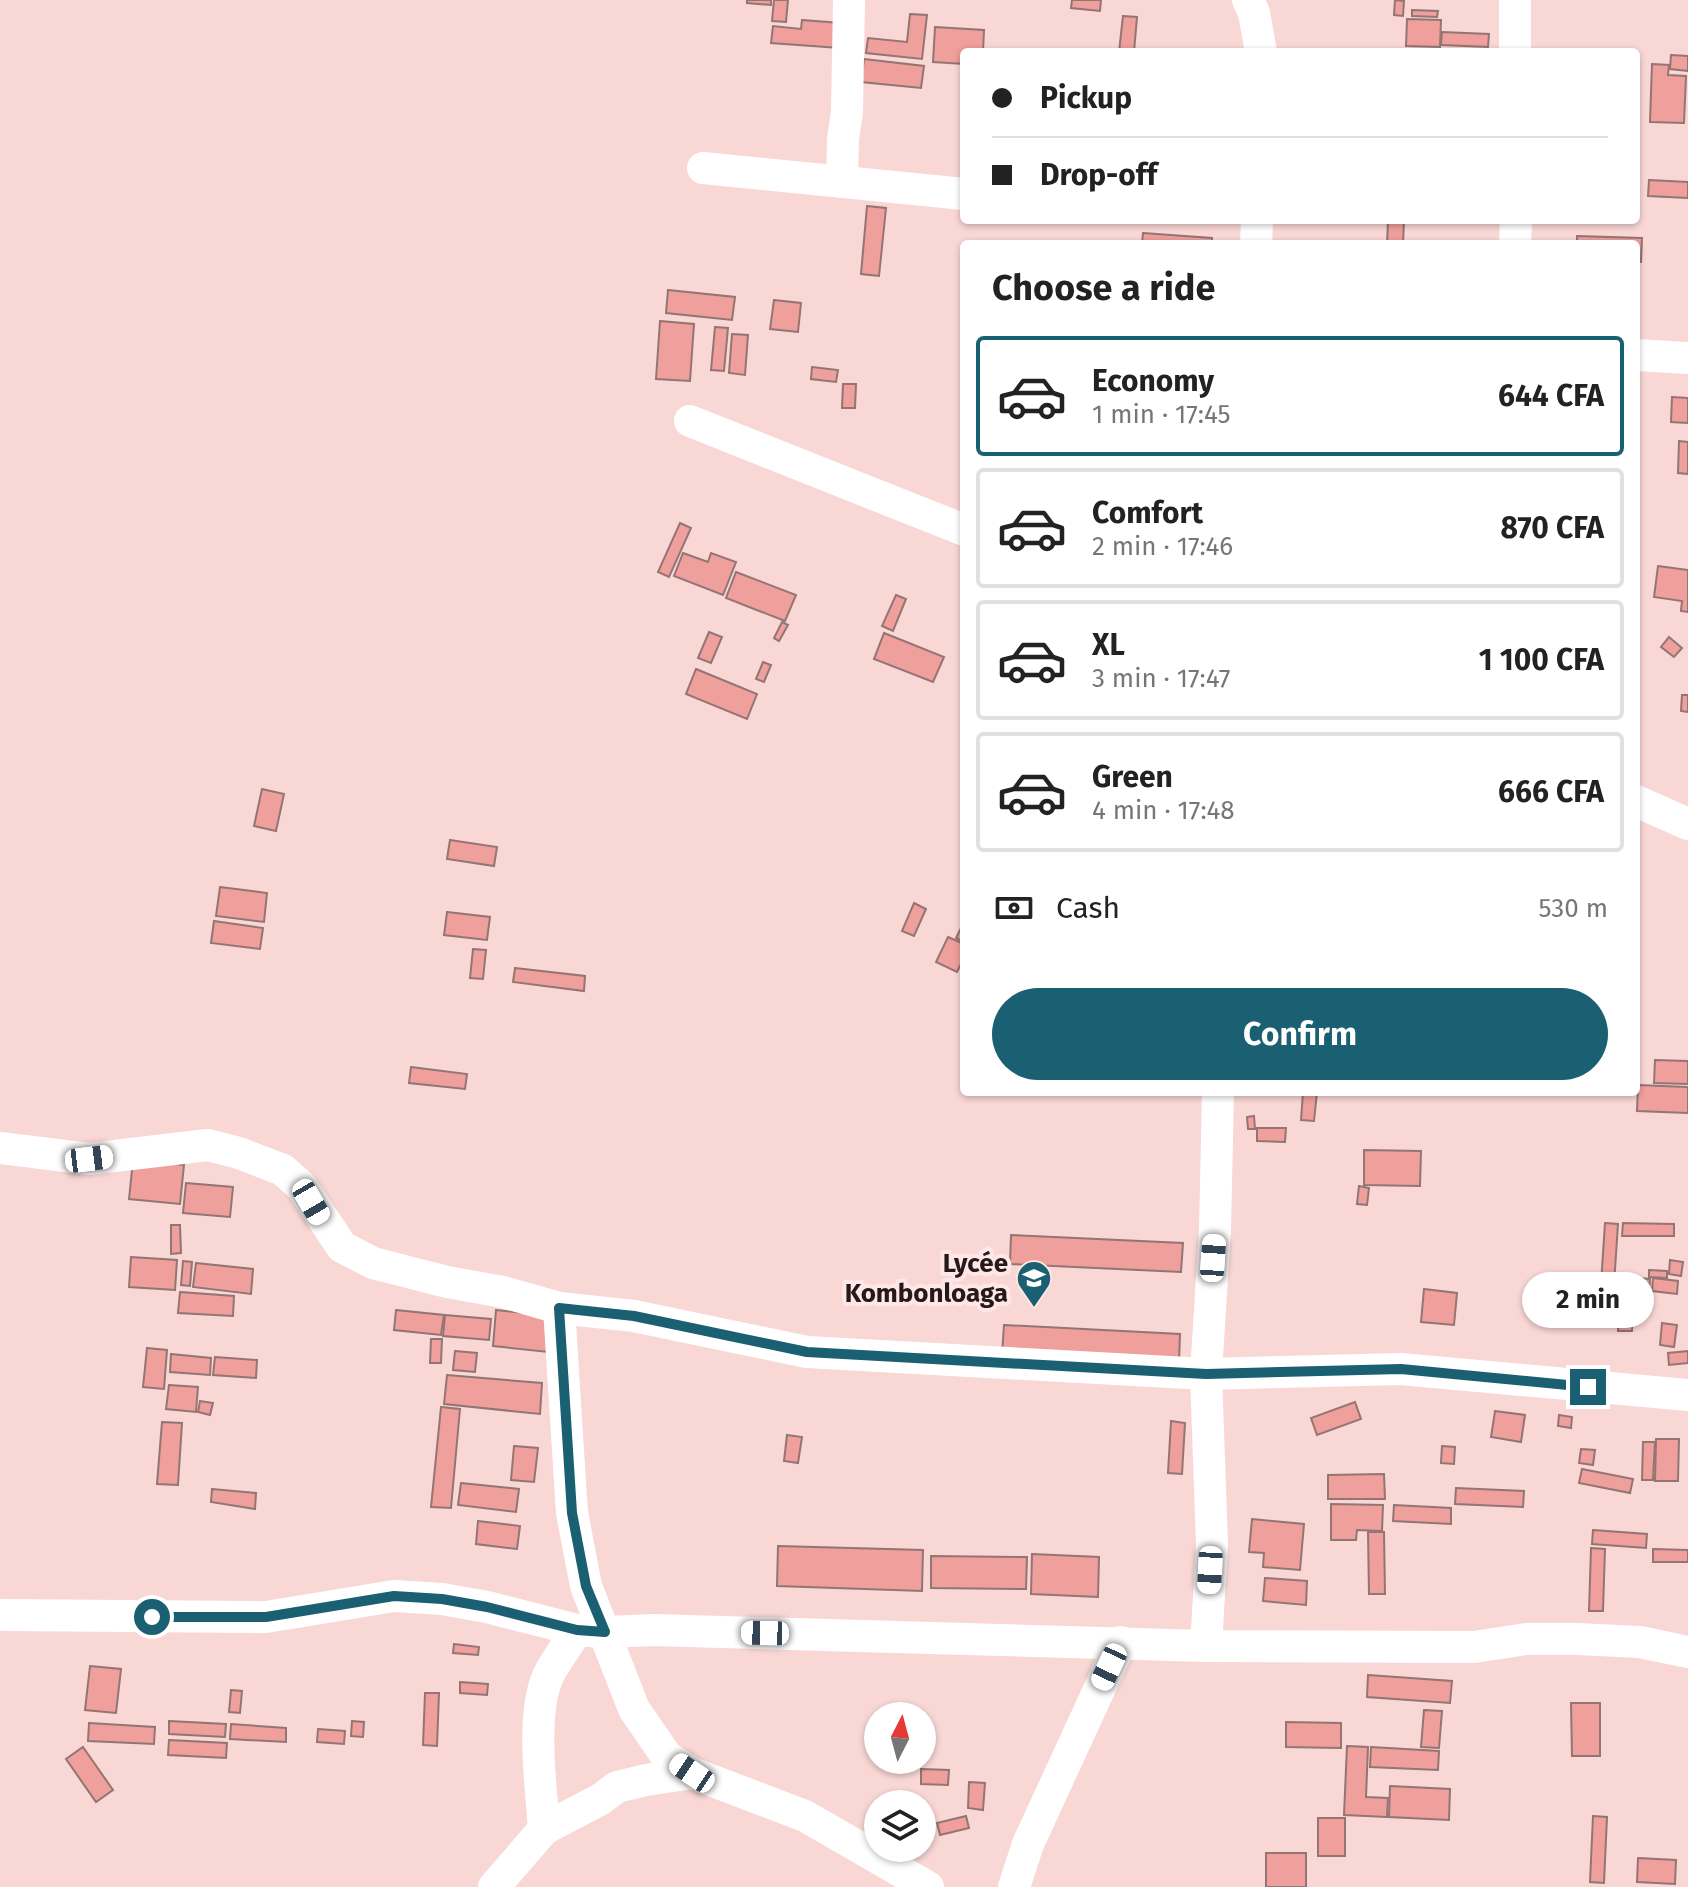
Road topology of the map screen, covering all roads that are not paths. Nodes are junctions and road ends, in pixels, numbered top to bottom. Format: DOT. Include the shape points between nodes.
graph roads {
  1 [pos="849,0"];
  2 [pos="1248,0"];
  3 [pos="1515,0"];
  4 [pos="1260,48"];
  5 [pos="1515,48"];
  6 [pos="703,168"];
  7 [pos="842,182"];
  8 [pos="960,194"];
  9 [pos="1640,355"];
  10 [pos="1688,358"];
  11 [pos="690,421"];
  12 [pos="960,528"];
  13 [pos="1640,803"];
  14 [pos="1688,824"];
  15 [pos="1218,1096"];
  16 [pos="0,1148"];
  17 [pos="559,1308"];
  18 [pos="1206,1374"];
  19 [pos="1688,1395"];
  20 [pos="0,1615"];
  21 [pos="591,1631"];
  22 [pos="1121,1642"];
  23 [pos="1206,1646"];
  24 [pos="1688,1652"];
  25 [pos="692,1773"];
  26 [pos="544,1829"];
  27 [pos="494,1887"];
  28 [pos="928,1887"];
  29 [pos="1014,1887"];
  1 -- 7 [label="street"];
  2 -- 4 [label="street"];
  3 -- 5 [label="street"];
  6 -- 7 [label="street"];
  7 -- 8 [label="street"];
  9 -- 10 [label="street"];
  11 -- 12 [label="street"];
  13 -- 14 [label="street"];
  15 -- 18 [label="street"];
  16 -- 17 [label="street" via="89,1159 208,1145 239,1153 283,1170 302,1187 342,1247 373,1263"];
  17 -- 18 [label="street" via="634,1316 807,1352"];
  17 -- 21 [label="street" via="572,1513"];
  18 -- 19 [label="street" via="1401,1369"];
  18 -- 23 [label="street" via="1212,1544"];
  20 -- 21 [label="street" via="266,1617 394,1596 442,1599"];
  21 -- 22 [label="street"];
  21 -- 25 [label="street" via="667,1757"];
  21 -- 26 [label="street" via="550,1672 544,1691 538,1732"];
  22 -- 23 [label="street"];
  22 -- 29 [label="street" via="1028,1844"];
  23 -- 24 [label="street" via="1474,1647 1577,1639 1640,1642"];
  25 -- 26 [label="street" via="617,1787"];
  25 -- 28 [label="street" via="805,1816"];
  26 -- 27 [label="street"];
}
